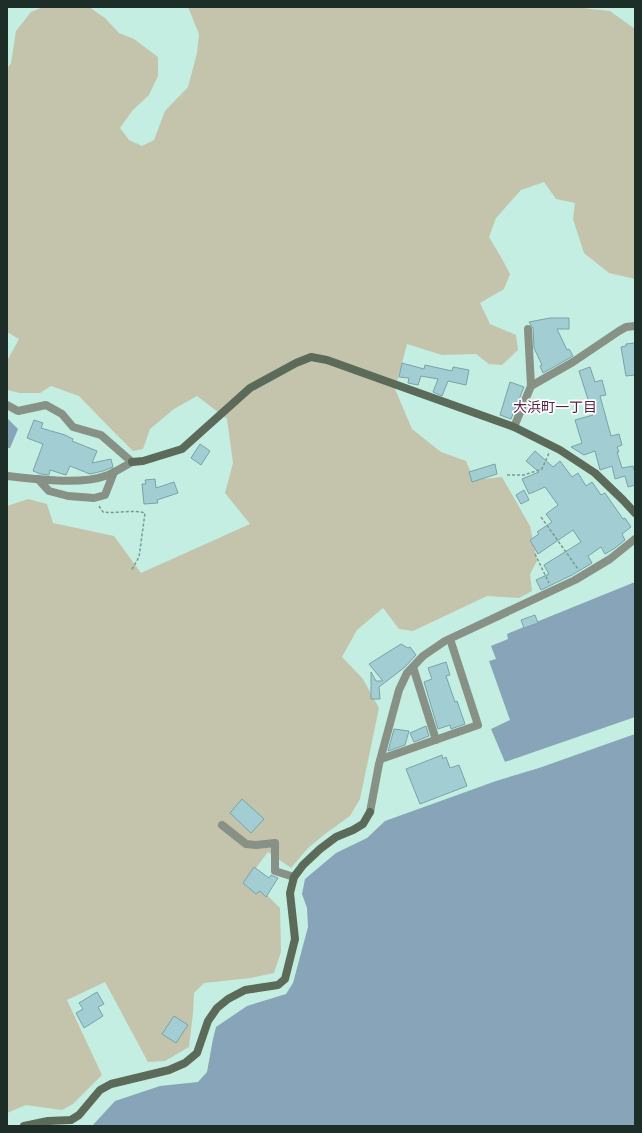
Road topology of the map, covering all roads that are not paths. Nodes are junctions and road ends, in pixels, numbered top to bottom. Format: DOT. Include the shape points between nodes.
graph roads {
  1 [pos="635,326"];
  2 [pos="528,329"];
  3 [pos="530,386"];
  4 [pos="7,405"];
  5 [pos="514,428"];
  6 [pos="132,462"];
  7 [pos="114,472"];
  8 [pos="7,476"];
  9 [pos="38,479"];
  10 [pos="635,513"];
  11 [pos="635,539"];
  12 [pos="450,639"];
  13 [pos="413,667"];
  14 [pos="436,740"];
  15 [pos="381,759"];
  16 [pos="222,825"];
  17 [pos="294,877"];
  18 [pos="24,1126"];
  1 -- 3 [label="street" via="619,331 573,362"];
  2 -- 3 [label="street"];
  3 -- 5 [label="street"];
  4 -- 6 [label="street" via="18,411 46,404 62,414 73,428 101,435"];
  5 -- 6 [label="street" via="327,360 311,357 250,388 182,449 143,462"];
  5 -- 10 [label="street" via="553,446 595,473"];
  6 -- 7 [label="street"];
  7 -- 9 [label="street" via="88,480"];
  7 -- 9 [label="street" via="105,495 94,498 49,492"];
  8 -- 9 [label="street"];
  11 -- 12 [label="street" via="582,576"];
  12 -- 13 [label="street" via="423,656"];
  12 -- 14 [label="street" via="478,725"];
  13 -- 14 [label="street"];
  13 -- 15 [label="street" via="407,673 399,690"];
  14 -- 15 [label="street"];
  15 -- 17 [label="street" via="370,812 363,824 336,836 320,848"];
  16 -- 17 [label="street" via="246,844 275,843 275,871"];
  17 -- 18 [label="street" via="290,893 295,939 285,979 278,985 245,990 217,1008 208,1021 197,1053 185,1062 170,1070 111,1084 100,1090 79,1115 71,1120"];
}
